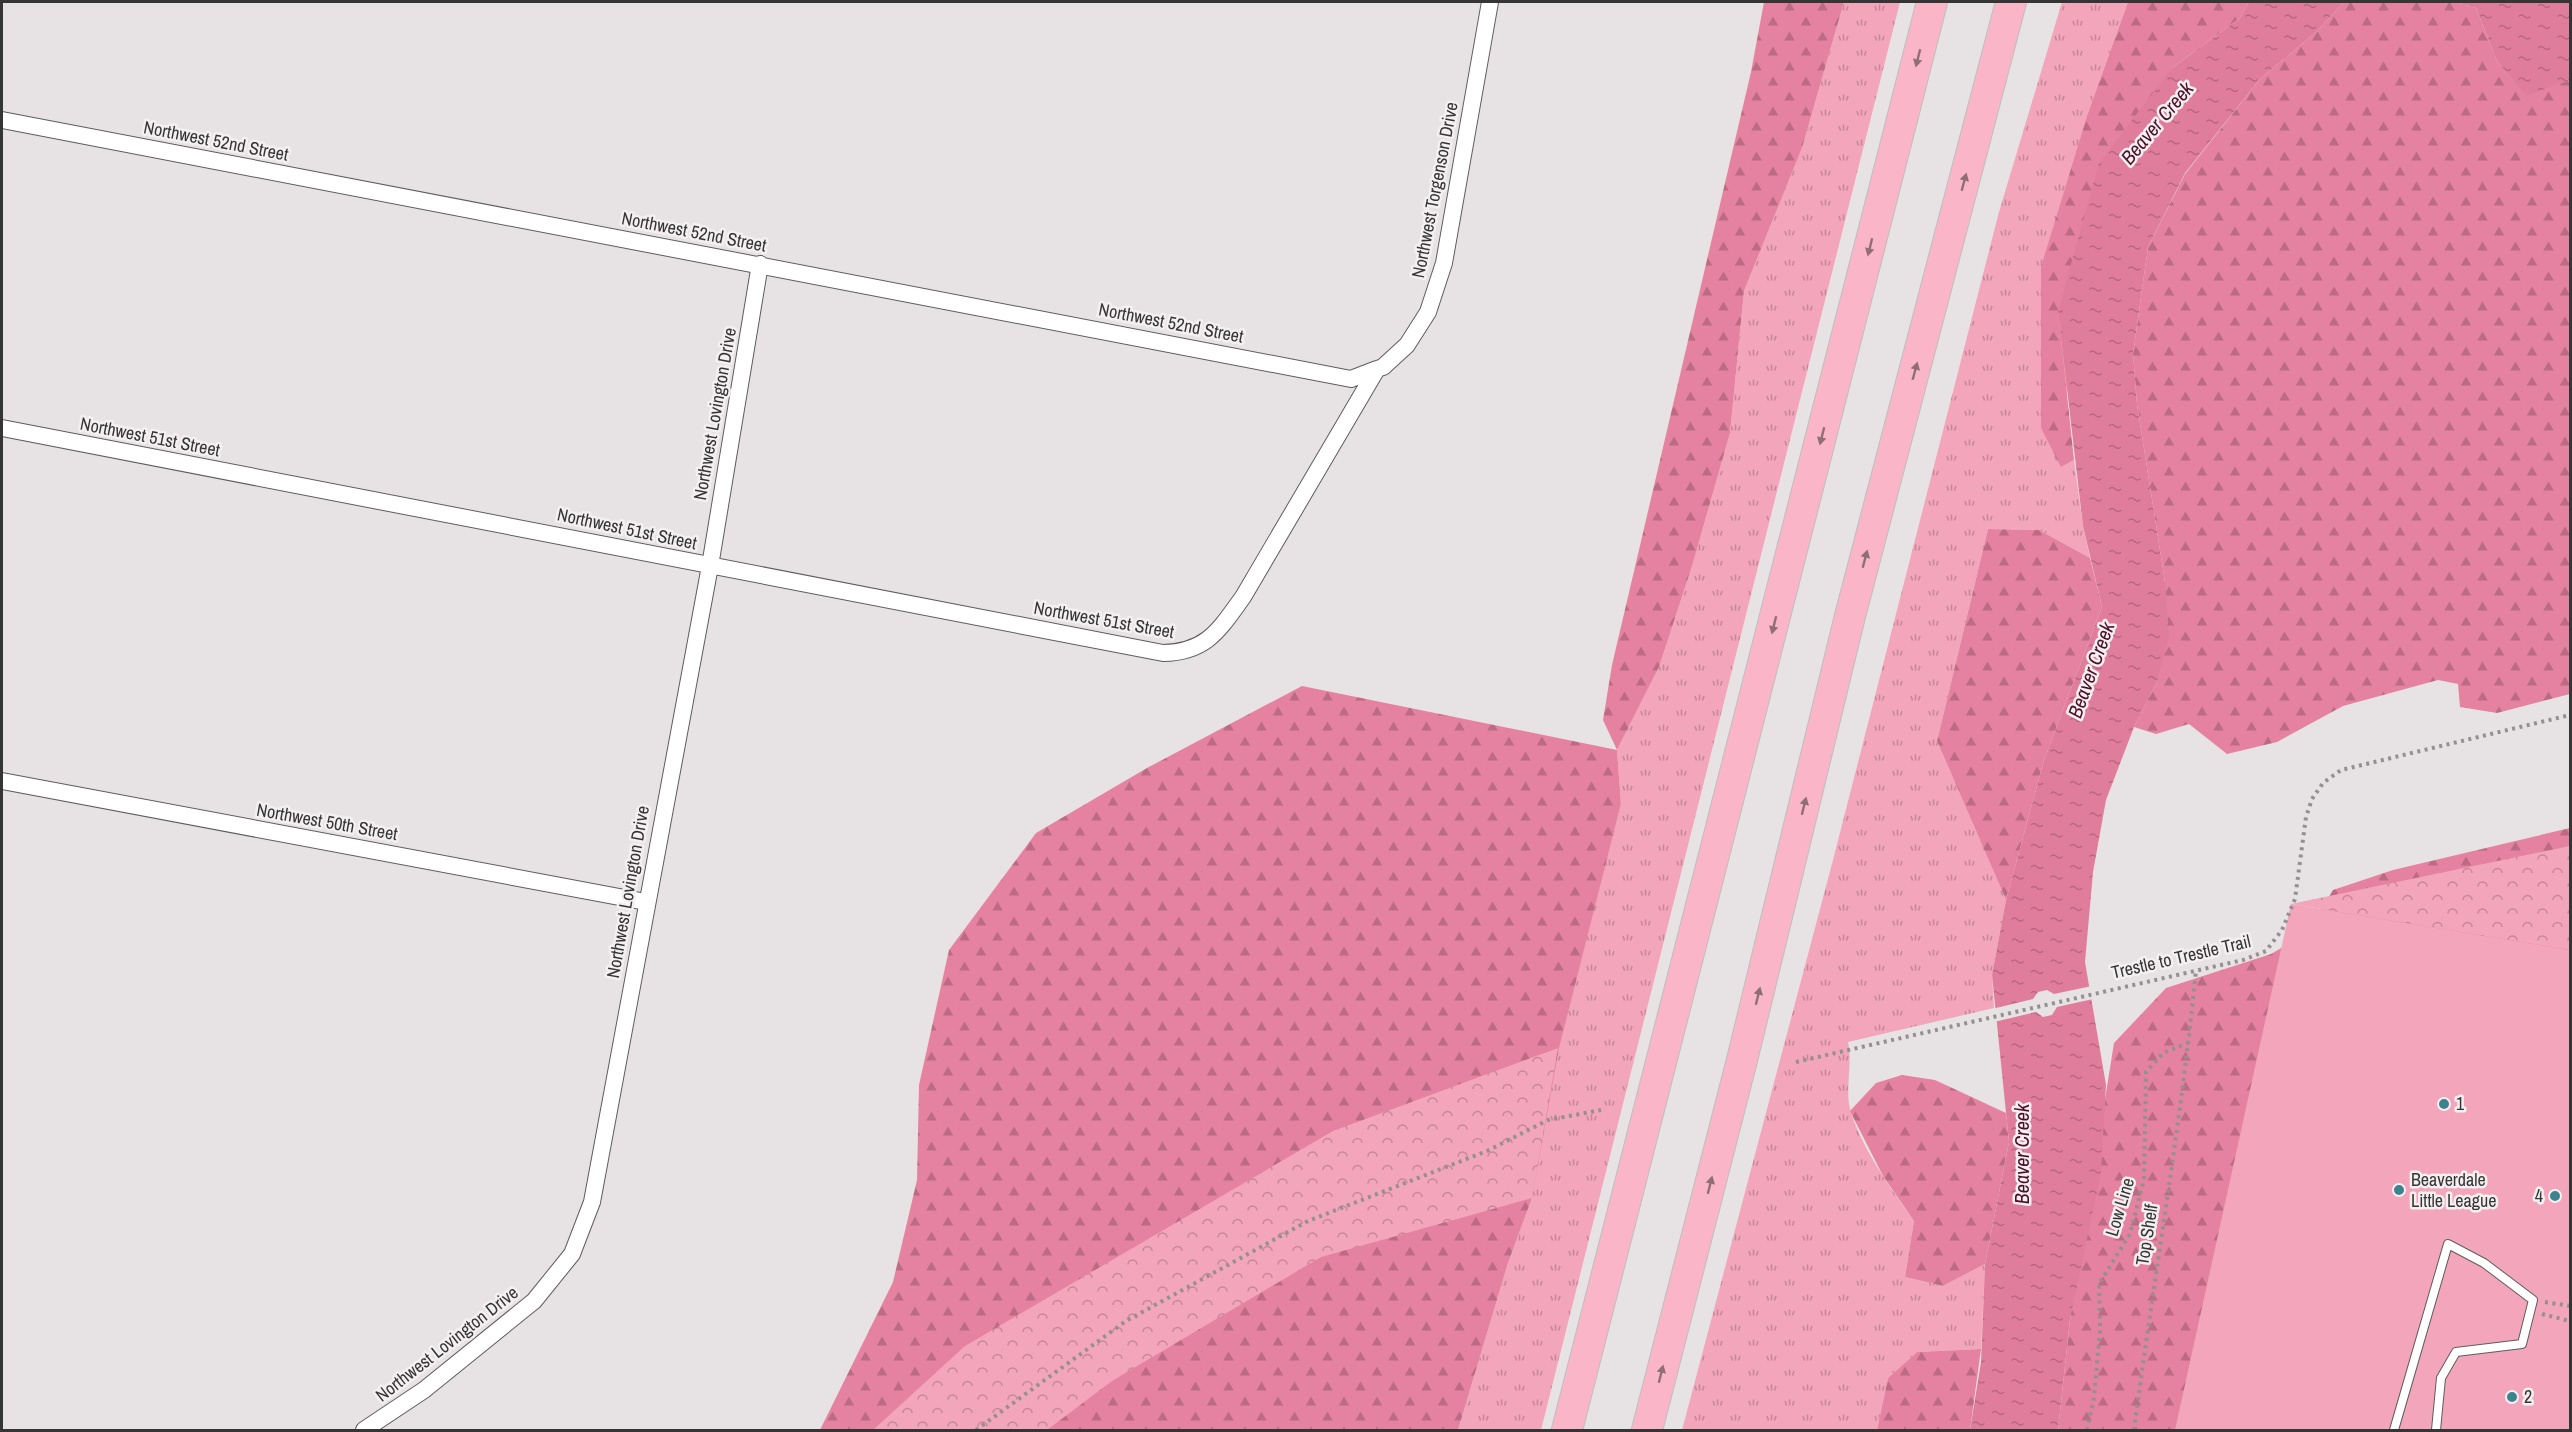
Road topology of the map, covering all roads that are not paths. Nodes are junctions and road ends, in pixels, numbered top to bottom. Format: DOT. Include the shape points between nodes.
graph roads {
  1 [pos="1490,2"];
  2 [pos="1932,2"];
  3 [pos="2011,2"];
  4 [pos="2033,2"];
  5 [pos="1991,80"];
  6 [pos="2,120"];
  7 [pos="760,264"];
  8 [pos="1377,369"];
  9 [pos="2,428"];
  10 [pos="710,566"];
  11 [pos="1231,614"];
  12 [pos="2,781"];
  13 [pos="646,902"];
  14 [pos="364,1431"];
  15 [pos="1567,1431"];
  16 [pos="1647,1431"];
  17 [pos="2394,1431"];
  18 [pos="2436,1431"];
  1 -- 8 [label="street, Northwest Torgenson Drive" via="1444,263 1423,320 1407,345"];
  2 -- 15 [label="highway, one-way"];
  3 -- 5 [label="highway"];
  4 -- 5 [label="highway"];
  16 -- 5 [label="highway, one-way" via="1850,616"];
  6 -- 7 [label="street, Northwest 52nd Street"];
  7 -- 8 [label="street, Northwest 52nd Street" via="1351,379"];
  7 -- 10 [label="street, Northwest Lovington Drive"];
  8 -- 11 [label="street, Northwest Torgenson Drive"];
  9 -- 10 [label="street, Northwest 51st Street"];
  10 -- 11 [label="street, Northwest 51st Street" via="1163,654 1201,646"];
  10 -- 13 [label="street, Northwest Lovington Drive"];
  12 -- 13 [label="street, Northwest 50th Street"];
  13 -- 14 [label="street, Northwest Lovington Drive" via="592,1202 572,1254 534,1301 424,1390"];
  17 -- 18 [label="lane" via="2448,1244 2484,1263 2533,1300 2522,1344 2456,1352 2441,1378"];
}
